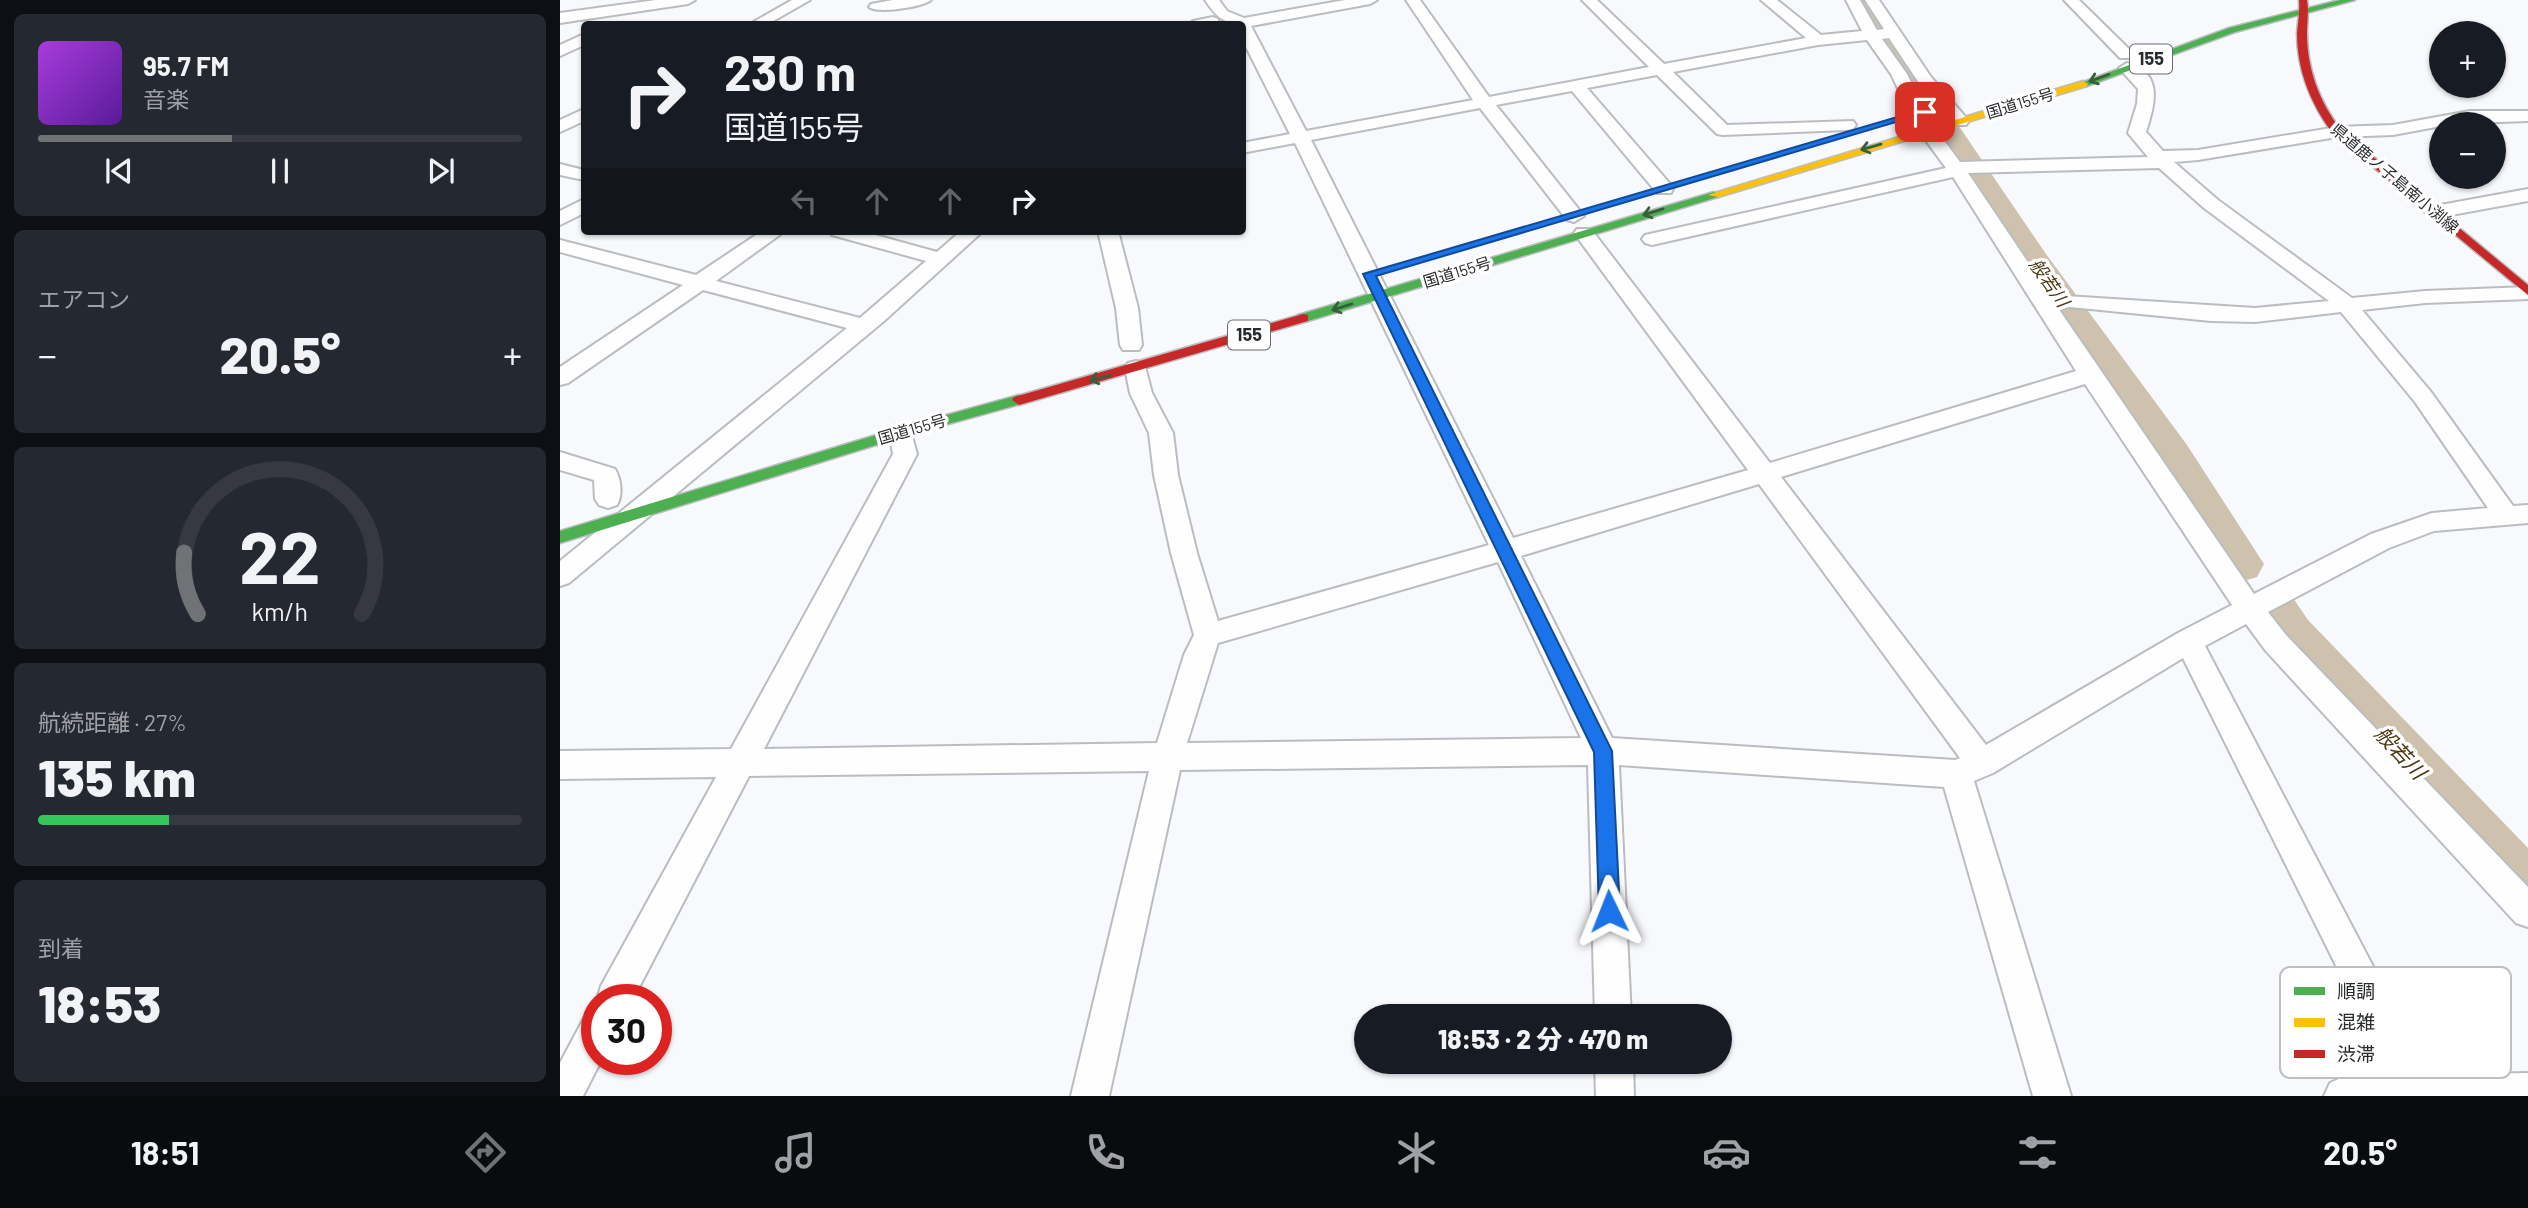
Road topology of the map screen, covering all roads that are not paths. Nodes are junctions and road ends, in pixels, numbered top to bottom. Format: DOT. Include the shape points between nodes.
graph roads {
  1 [pos="688,0"];
  2 [pos="803,0"];
  3 [pos="924,0"];
  4 [pos="1370,0"];
  5 [pos="1413,0"];
  6 [pos="1589,0"];
  7 [pos="1768,0"];
  8 [pos="1853,0"];
  9 [pos="1872,0"];
  10 [pos="2071,0"];
  11 [pos="2351,0"];
  12 [pos="657,4"];
  13 [pos="876,4"];
  14 [pos="2307,4"];
  15 [pos="1219,15"];
  16 [pos="560,18"];
  17 [pos="621,21"];
  18 [pos="764,21"];
  19 [pos="1882,33"];
  20 [pos="581,40"];
  21 [pos="1818,40"];
  22 [pos="560,51"];
  23 [pos="1246,56"];
  24 [pos="2126,61"];
  25 [pos="2075,69"];
  26 [pos="1659,70"];
  27 [pos="1576,86"];
  28 [pos="1485,103"];
  29 [pos="581,116"];
  30 [pos="2528,116"];
  31 [pos="1932,121"];
  32 [pos="581,124"];
  33 [pos="1847,125"];
  34 [pos="560,127"];
  35 [pos="1865,130"];
  36 [pos="2337,132"];
  37 [pos="1299,137"];
  38 [pos="1825,142"];
  39 [pos="1246,147"];
  40 [pos="2161,159"];
  41 [pos="560,169"];
  42 [pos="1963,169"];
  43 [pos="581,174"];
  44 [pos="1664,189"];
  45 [pos="2528,195"];
  46 [pos="581,207"];
  47 [pos="2435,212"];
  48 [pos="560,219"];
  49 [pos="1576,220"];
  50 [pos="769,235"];
  51 [pos="854,235"];
  52 [pos="968,235"];
  53 [pos="1109,235"];
  54 [pos="1653,239"];
  55 [pos="560,246"];
  56 [pos="941,259"];
  57 [pos="1372,280"];
  58 [pos="701,283"];
  59 [pos="2528,292"];
  60 [pos="2054,302"];
  61 [pos="2347,306"];
  62 [pos="864,326"];
  63 [pos="1132,351"];
  64 [pos="2090,375"];
  65 [pos="560,378"];
  66 [pos="901,432"];
  67 [pos="560,461"];
  68 [pos="716,467"];
  69 [pos="1765,474"];
  70 [pos="676,478"];
  71 [pos="642,488"];
  72 [pos="614,503"];
  73 [pos="2517,515"];
  74 [pos="560,537"];
  75 [pos="1504,551"];
  76 [pos="560,576"];
  77 [pos="2249,608"];
  78 [pos="1208,635"];
  79 [pos="2188,641"];
  80 [pos="1603,751"];
  81 [pos="1168,757"];
  82 [pos="738,764"];
  83 [pos="560,765"];
  84 [pos="1969,769"];
  85 [pos="2528,911"];
  86 [pos="2355,967"];
  87 [pos="622,984"];
  88 [pos="1613,1004"];
  89 [pos="581,1061"];
  90 [pos="1614,1074"];
  91 [pos="2412,1078"];
  92 [pos="2528,1092"];
  93 [pos="2420,1094"];
  94 [pos="562,1096"];
  95 [pos="1090,1096"];
  96 [pos="1615,1096"];
  97 [pos="2052,1096"];
  98 [pos="2343,1096"];
  1 -- 12 [label="street"];
  2 -- 18 [label="street"];
  3 -- 13 [label="street"];
  4 -- 15 [label="street"];
  5 -- 28 [label="street"];
  6 -- 26 [label="street"];
  7 -- 21 [label="street"];
  8 -- 19 [label="street"];
  9 -- 19 [label="street"];
  10 -- 24 [label="street"];
  11 -- 14 [label="main road, 国道155号 / 155"];
  12 -- 16 [label="street"];
  12 -- 17 [label="street"];
  14 -- 24 [label="main road, 国道155号 / 155"];
  14 -- 36 [label="main road, 県道鹿ノ子島南小渕線" via="2302,30 2311,95"];
  19 -- 21 [label="street"];
  19 -- 31 [label="street" via="1899,74"];
  19 -- 31 [label="street" via="1949,105"];
  20 -- 22 [label="street"];
  21 -- 26 [label="street"];
  23 -- 37 [label="street"];
  24 -- 25 [label="main road, 国道155号 / 155"];
  24 -- 31 [label="main road, 国道155号 / 155, one-way"];
  24 -- 40 [label="street" via="2149,91 2137,133"];
  26 -- 27 [label="street"];
  26 -- 33 [label="street" via="1723,130"];
  27 -- 28 [label="street"];
  27 -- 44 [label="street"];
  28 -- 37 [label="street"];
  28 -- 49 [label="street"];
  29 -- 34 [label="street"];
  30 -- 36 [label="street" via="2470,116 2393,130"];
  31 -- 42 [label="street"];
  31 -- 49 [label="main road, 国道155号 / 155, one-way"];
  32 -- 34 [label="street"];
  35 -- 38 [label="main road"];
  36 -- 40 [label="street"];
  36 -- 47 [label="main road, 県道鹿ノ子島南小渕線"];
  37 -- 39 [label="street"];
  37 -- 57 [label="street"];
  40 -- 42 [label="street"];
  40 -- 61 [label="street" via="2211,204"];
  41 -- 43 [label="street"];
  42 -- 54 [label="street"];
  42 -- 60 [label="street" via="1977,198"];
  45 -- 47 [label="street"];
  46 -- 48 [label="street"];
  47 -- 59 [label="main road, 県道鹿ノ子島南小渕線"];
  49 -- 57 [label="main road, 国道155号 / 155"];
  49 -- 69 [label="street"];
  50 -- 58 [label="street"];
  51 -- 56 [label="street"];
  52 -- 56 [label="street"];
  53 -- 63 [label="street"];
  55 -- 58 [label="street"];
  56 -- 62 [label="street"];
  57 -- 63 [label="main road, 国道155号 / 155, one-way"];
  57 -- 75 [label="street"];
  58 -- 62 [label="street"];
  58 -- 65 [label="street"];
  59 -- 61 [label="street"];
  60 -- 61 [label="street" via="2255,315"];
  60 -- 64 [label="street"];
  61 -- 73 [label="street"];
  62 -- 70 [label="street"];
  63 -- 66 [label="main road, 国道155号 / 155, one-way"];
  63 -- 78 [label="street" via="1141,393 1161,433 1184,553"];
  64 -- 69 [label="street"];
  64 -- 77 [label="street"];
  66 -- 72 [label="main road, 国道155号 / 155"];
  66 -- 82 [label="street" via="905,454"];
  67 -- 72 [label="street" via="606,475"];
  68 -- 70 [label="main road"];
  69 -- 75 [label="street"];
  69 -- 84 [label="street"];
  70 -- 71 [label="main road"];
  70 -- 72 [label="street"];
  72 -- 74 [label="main road, 国道155号 / 155"];
  72 -- 76 [label="street"];
  73 -- 77 [label="street" via="2432,522 2380,541"];
  75 -- 78 [label="street"];
  75 -- 80 [label="street"];
  77 -- 79 [label="street"];
  77 -- 85 [label="street" via="2276,643"];
  78 -- 81 [label="street"];
  79 -- 84 [label="street"];
  79 -- 86 [label="street"];
  80 -- 81 [label="street"];
  80 -- 84 [label="street"];
  80 -- 88 [label="street"];
  81 -- 82 [label="street"];
  81 -- 95 [label="street"];
  82 -- 83 [label="street"];
  82 -- 87 [label="street"];
  84 -- 97 [label="street"];
  89 -- 94 [label="street"];
  90 -- 96 [label="street"];
  91 -- 93 [label="street"];
  92 -- 93 [label="street"];
  93 -- 98 [label="street"];
}
